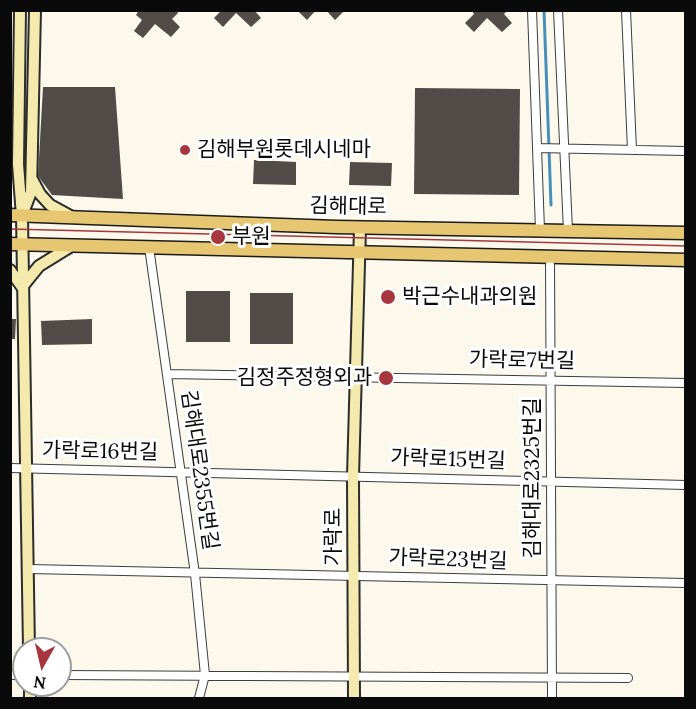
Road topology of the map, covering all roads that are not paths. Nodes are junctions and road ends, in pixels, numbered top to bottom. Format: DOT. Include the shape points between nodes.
graph roads {
  1 [pos="20,10"];
  2 [pos="35,10"];
  3 [pos="532,10"];
  4 [pos="558,10"];
  5 [pos="626,10"];
  6 [pos="541,148"];
  7 [pos="565,149"];
  8 [pos="632,150"];
  9 [pos="686,151"];
  10 [pos="18,164"];
  11 [pos="32,170"];
  12 [pos="10,179"];
  13 [pos="16,216"];
  14 [pos="75,218"];
  15 [pos="360,228"];
  16 [pos="540,230"];
  17 [pos="568,231"];
  18 [pos="686,232"];
  19 [pos="16,244"];
  20 [pos="73,245"];
  21 [pos="149,247"];
  22 [pos="359,253"];
  23 [pos="550,257"];
  24 [pos="686,260"];
  25 [pos="10,270"];
  26 [pos="22,287"];
  27 [pos="167,374"];
  28 [pos="357,376"];
  29 [pos="550,380"];
  30 [pos="686,383"];
  31 [pos="10,468"];
  32 [pos="27,469"];
  33 [pos="180,471"];
  34 [pos="353,476"];
  35 [pos="551,481"];
  36 [pos="686,485"];
  37 [pos="29,569"];
  38 [pos="195,574"];
  39 [pos="353,575"];
  40 [pos="551,580"];
  41 [pos="686,584"];
  42 [pos="29,637"];
  43 [pos="72,675"];
  44 [pos="205,675"];
  45 [pos="354,675"];
  46 [pos="552,677"];
  47 [pos="628,678"];
  48 [pos="199,699"];
  49 [pos="354,699"];
  50 [pos="552,699"];
  1 -- 10 [label="main road"];
  2 -- 11 [label="main road"];
  3 -- 6 [label="street"];
  4 -- 7 [label="street"];
  5 -- 8 [label="street"];
  6 -- 7 [label="street"];
  6 -- 16 [label="street"];
  7 -- 8 [label="street"];
  7 -- 17 [label="street"];
  8 -- 9 [label="street"];
  10 -- 12 [label="main road"];
  10 -- 13 [label="main road"];
  11 -- 13 [label="main road" via="31,192"];
  11 -- 14 [label="main road" via="40,194 56,209"];
  13 -- 14 [label="main road, 김해대로"];
  13 -- 19 [label="main road"];
  14 -- 15 [label="main road, 김해대로"];
  15 -- 16 [label="main road, 김해대로"];
  15 -- 22 [label="main road, 가락로"];
  16 -- 17 [label="main road, 김해대로"];
  17 -- 18 [label="main road, 김해대로"];
  19 -- 20 [label="main road"];
  19 -- 26 [label="main road"];
  20 -- 21 [label="main road"];
  20 -- 26 [label="main road" via="39,266"];
  21 -- 22 [label="main road"];
  21 -- 27 [label="street, 김해대로2355번길"];
  22 -- 23 [label="main road"];
  22 -- 28 [label="main road, 가락로"];
  23 -- 24 [label="main road"];
  23 -- 29 [label="street, 김해대로2325번길"];
  25 -- 26 [label="main road"];
  26 -- 32 [label="main road"];
  27 -- 28 [label="street"];
  27 -- 33 [label="street, 김해대로2355번길"];
  28 -- 29 [label="street, 가락로7번길"];
  28 -- 34 [label="main road, 가락로"];
  29 -- 30 [label="street, 가락로7번길"];
  29 -- 35 [label="street, 김해대로2325번길"];
  31 -- 32 [label="street, 가락로16번길"];
  32 -- 33 [label="street, 가락로16번길"];
  32 -- 37 [label="main road"];
  33 -- 34 [label="street, 가락로16번길"];
  33 -- 38 [label="street, 김해대로2355번길"];
  34 -- 35 [label="street, 가락로15번길"];
  34 -- 39 [label="main road, 가락로"];
  35 -- 36 [label="street, 가락로15번길"];
  35 -- 40 [label="street, 김해대로2325번길"];
  37 -- 38 [label="street, 가락로23번길"];
  37 -- 42 [label="main road"];
  38 -- 39 [label="street, 가락로23번길"];
  38 -- 44 [label="street, 김해대로2355번길"];
  39 -- 40 [label="street, 가락로23번길"];
  39 -- 45 [label="main road, 가락로"];
  40 -- 41 [label="street, 가락로23번길"];
  40 -- 46 [label="street, 김해대로2325번길"];
  43 -- 44 [label="street"];
  44 -- 45 [label="street"];
  44 -- 48 [label="street, 김해대로2355번길"];
  45 -- 46 [label="street"];
  45 -- 49 [label="main road, 가락로"];
  46 -- 47 [label="street"];
  46 -- 50 [label="street, 김해대로2325번길"];
}
